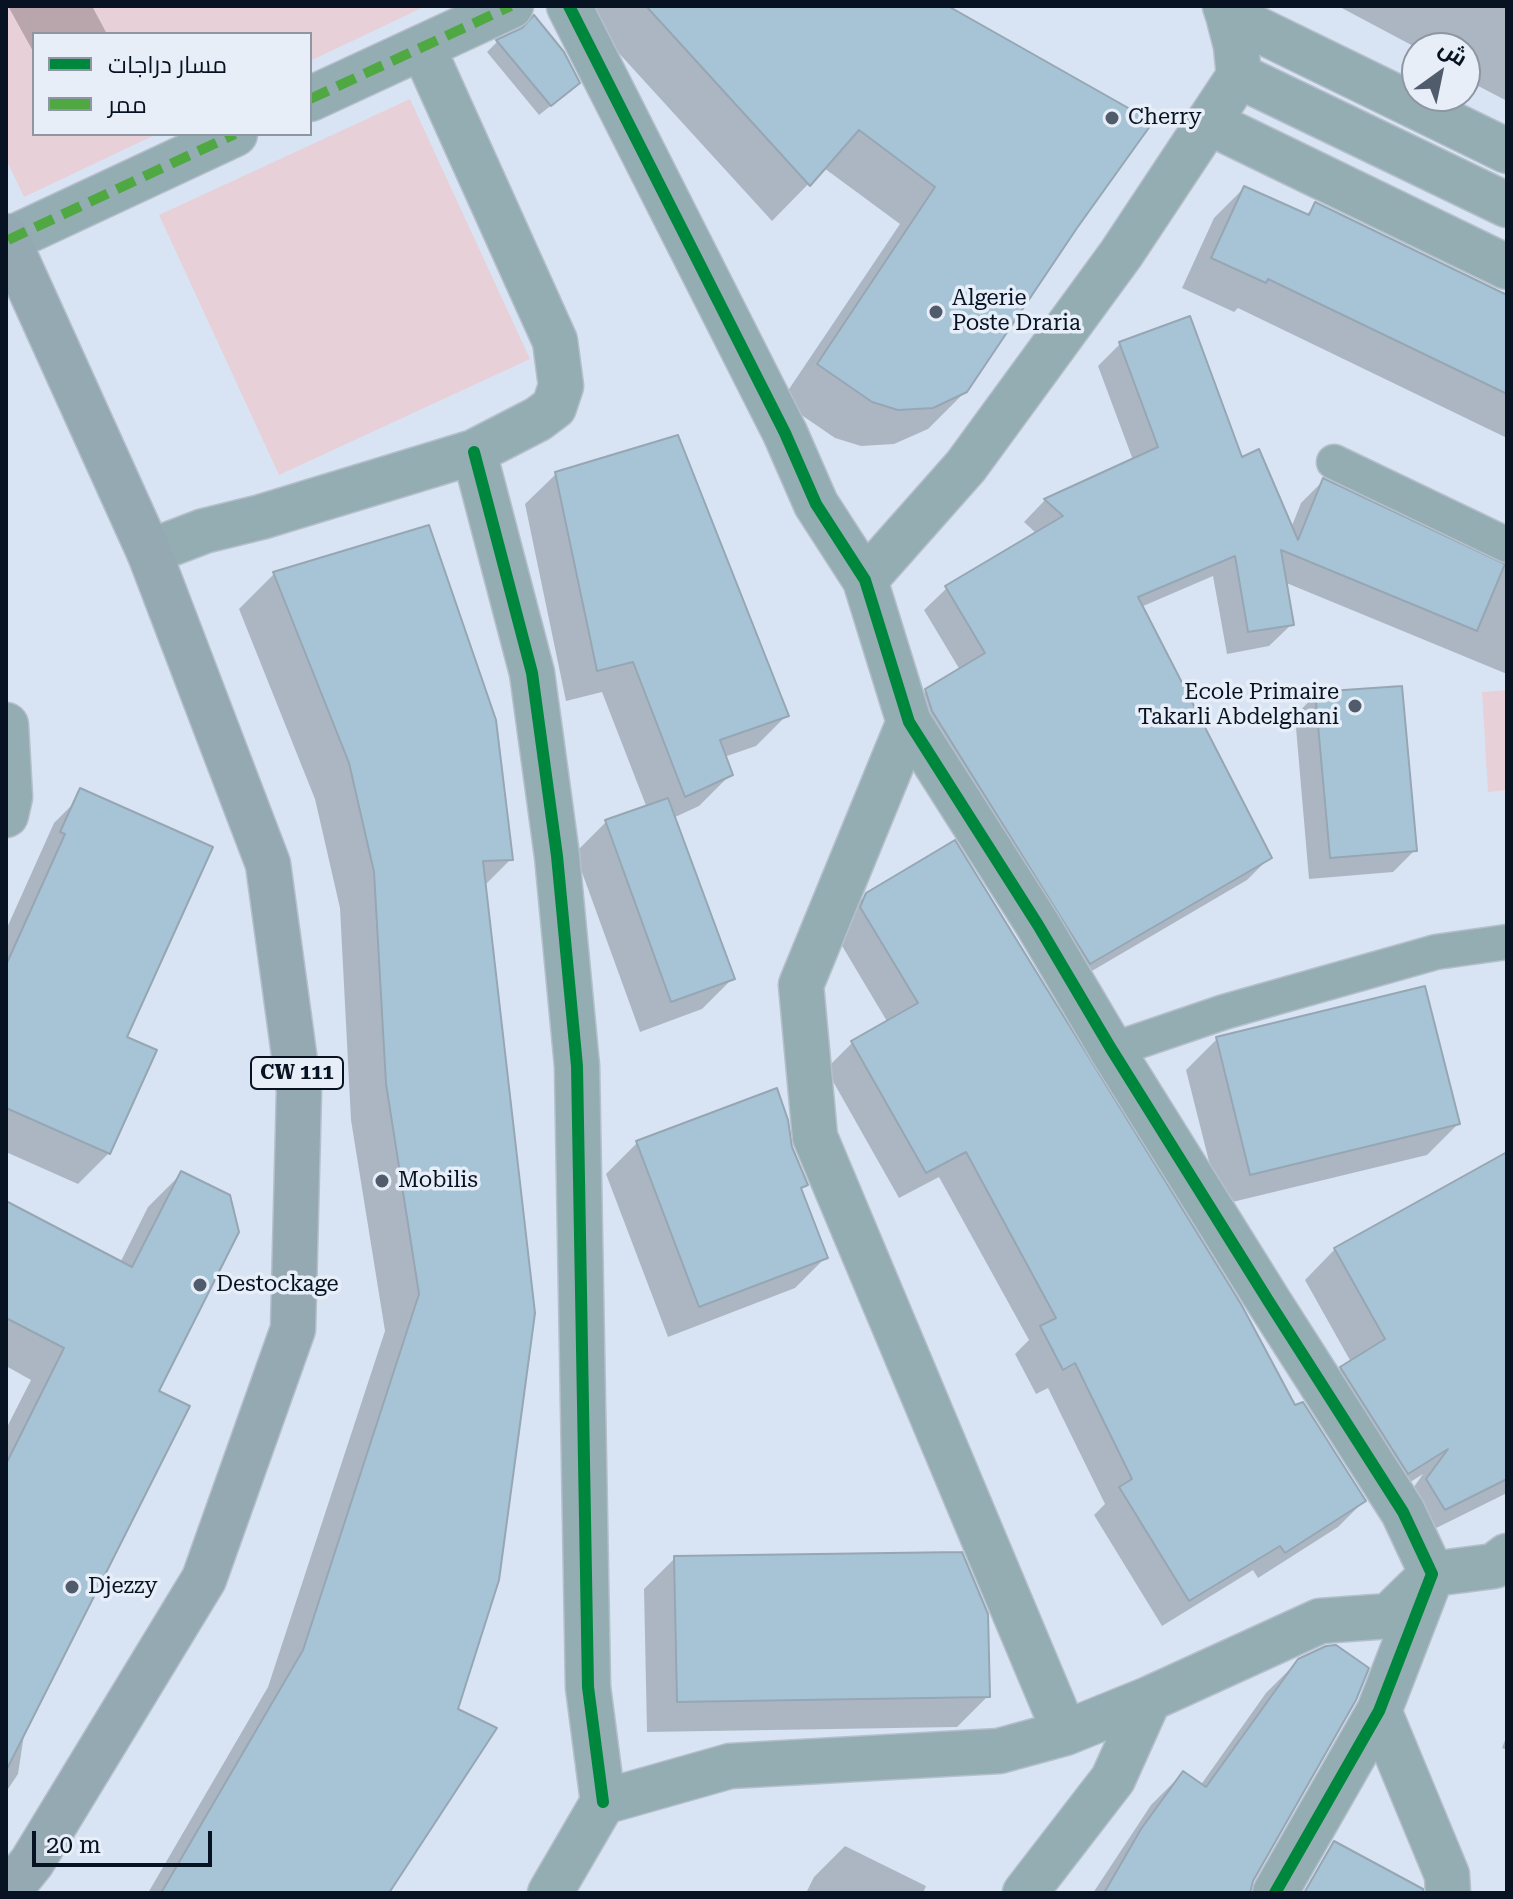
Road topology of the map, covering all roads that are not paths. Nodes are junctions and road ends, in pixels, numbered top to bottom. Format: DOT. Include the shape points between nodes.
graph roads {
  1 [pos="511,6"];
  2 [pos="569,6"];
  3 [pos="1226,11"];
  4 [pos="423,48"];
  5 [pos="1239,76"];
  6 [pos="312,98"];
  7 [pos="1208,122"];
  8 [pos="231,136"];
  9 [pos="1507,151"];
  10 [pos="1507,205"];
  11 [pos="7,238"];
  12 [pos="1507,267"];
  13 [pos="474,452"];
  14 [pos="1334,462"];
  15 [pos="1507,545"];
  16 [pos="149,552"];
  17 [pos="865,580"];
  18 [pos="909,722"];
  19 [pos="6,725"];
  20 [pos="6,815"];
  21 [pos="1507,942"];
  22 [pos="1110,1047"];
  23 [pos="1507,1556"];
  24 [pos="1432,1574"];
  25 [pos="1149,1699"];
  26 [pos="1379,1711"];
  27 [pos="1065,1733"];
  28 [pos="603,1802"];
  29 [pos="7,1893"];
  30 [pos="550,1893"];
  31 [pos="1025,1893"];
  32 [pos="1275,1893"];
  33 [pos="1448,1893"];
  1 -- 4 [label="street"];
  2 -- 17 [label="street" via="816,504"];
  3 -- 5 [label="street"];
  3 -- 9 [label="street"];
  4 -- 6 [label="street"];
  4 -- 13 [label="street" via="555,341 561,386 554,407"];
  5 -- 7 [label="street"];
  5 -- 10 [label="street"];
  7 -- 12 [label="street"];
  7 -- 17 [label="street" via="1121,254 966,466"];
  8 -- 11 [label="street"];
  11 -- 16 [label="main road, CW 111"];
  13 -- 16 [label="street"];
  13 -- 28 [label="street" via="532,673 557,856 577,1066 588,1687"];
  14 -- 15 [label="lane"];
  16 -- 29 [label="main road, CW 111" via="268,864 299,1091 293,1329 204,1579 32,1862"];
  17 -- 18 [label="street"];
  18 -- 22 [label="street"];
  18 -- 27 [label="street" via="801,985 815,1137"];
  19 -- 20 [label="street"];
  21 -- 22 [label="lane" via="1436,952"];
  22 -- 24 [label="street" via="1403,1512"];
  23 -- 24 [label="street" via="1494,1566"];
  24 -- 25 [label="street" via="1389,1616 1320,1621"];
  24 -- 26 [label="street"];
  25 -- 27 [label="street"];
  25 -- 31 [label="street" via="1113,1779"];
  26 -- 32 [label="street"];
  26 -- 33 [label="street" via="1447,1875"];
  27 -- 28 [label="street" via="999,1751 730,1766"];
  28 -- 30 [label="street"];
}
